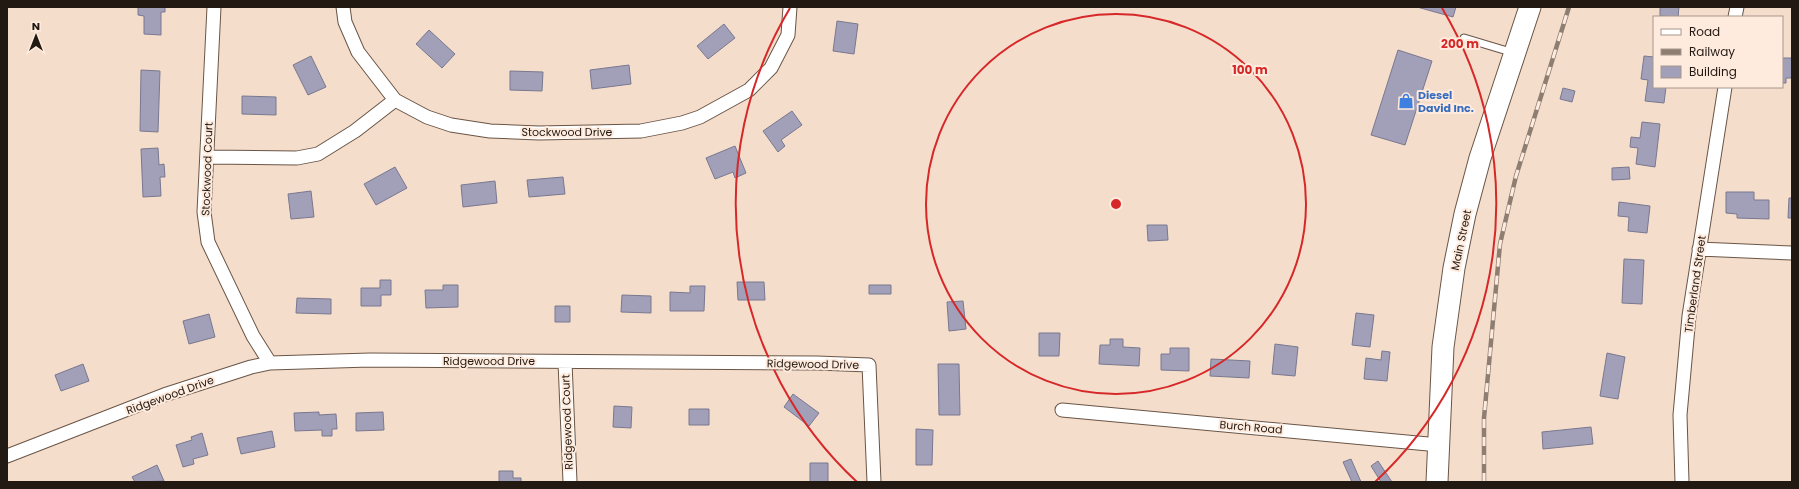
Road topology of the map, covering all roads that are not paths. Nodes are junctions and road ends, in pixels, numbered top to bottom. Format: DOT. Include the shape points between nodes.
graph roads {
  1 [pos="214,7"];
  2 [pos="343,7"];
  3 [pos="790,7"];
  4 [pos="1530,7"];
  5 [pos="1464,38"];
  6 [pos="1514,53"];
  7 [pos="1725,88"];
  8 [pos="395,100"];
  9 [pos="207,157"];
  10 [pos="1699,249"];
  11 [pos="1792,253"];
  12 [pos="565,362"];
  13 [pos="270,363"];
  14 [pos="1062,410"];
  15 [pos="1439,445"];
  16 [pos="7,456"];
  17 [pos="570,482"];
  18 [pos="874,482"];
  19 [pos="1437,482"];
  20 [pos="1682,482"];
  1 -- 9 [label="street, Stockwood Court"];
  2 -- 8 [label="street, Stockwood Drive" via="345,22 358,52"];
  3 -- 8 [label="street, Stockwood Drive" via="788,35 771,68 749,90 700,117 682,123 641,131 490,132 427,117"];
  4 -- 6 [label="main road, Main Street"];
  5 -- 6 [label="lane"];
  6 -- 15 [label="main road, Main Street" via="1480,158 1454,268 1443,346"];
  7 -- 10 [label="street, Timberland Street"];
  8 -- 9 [label="street" via="355,131 318,154 297,158"];
  9 -- 13 [label="street, Stockwood Court" via="204,212 208,242 253,336"];
  10 -- 11 [label="street"];
  10 -- 20 [label="street, Timberland Street" via="1689,316 1680,415"];
  12 -- 13 [label="street, Ridgewood Drive" via="370,360"];
  12 -- 17 [label="street, Ridgewood Court"];
  12 -- 18 [label="street, Ridgewood Drive" via="869,365"];
  13 -- 16 [label="street, Ridgewood Drive" via="164,395"];
  14 -- 15 [label="street, Burch Road"];
  15 -- 19 [label="main road, Main Street"];
}
